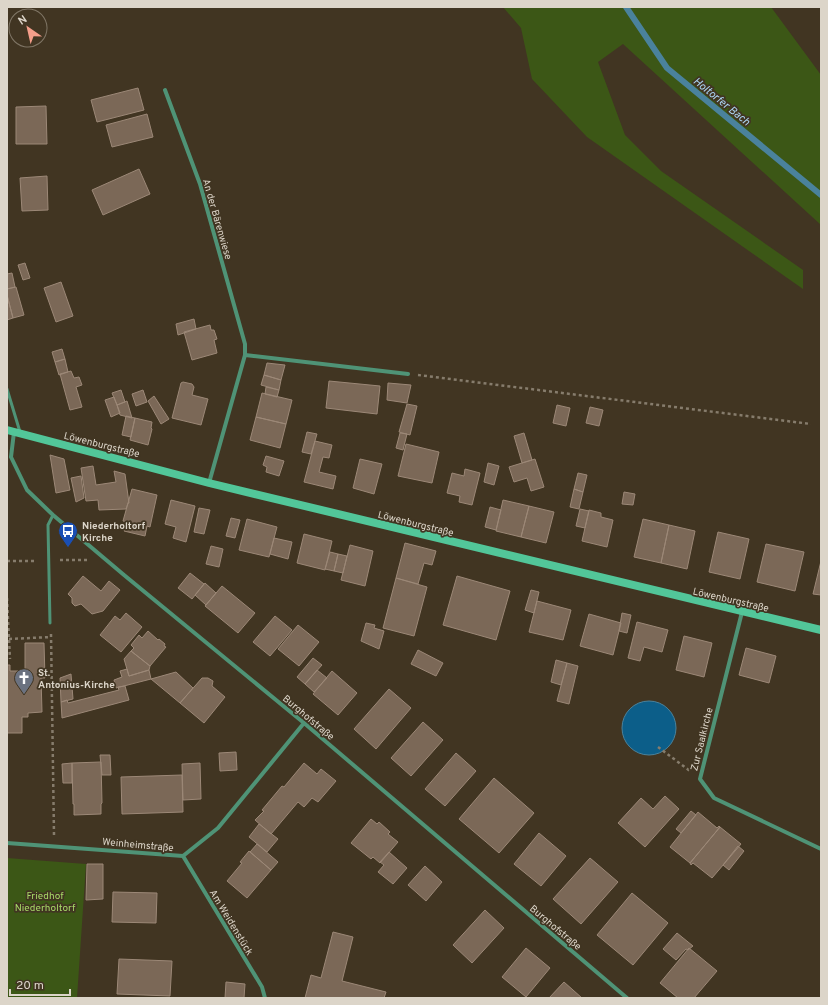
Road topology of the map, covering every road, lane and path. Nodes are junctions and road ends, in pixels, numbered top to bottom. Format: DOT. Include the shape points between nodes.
graph roads {
  1 [pos="165,90"];
  2 [pos="245,355"];
  3 [pos="408,374"];
  4 [pos="7,389"];
  5 [pos="811,424"];
  6 [pos="14,432"];
  7 [pos="209,483"];
  8 [pos="53,515"];
  9 [pos="7,598"];
  10 [pos="742,612"];
  11 [pos="50,623"];
  12 [pos="821,630"];
  13 [pos="51,637"];
  14 [pos="9,639"];
  15 [pos="10,659"];
  16 [pos="304,723"];
  17 [pos="658,746"];
  18 [pos="700,779"];
  19 [pos="7,843"];
  20 [pos="54,845"];
  21 [pos="821,849"];
  22 [pos="183,856"];
  23 [pos="265,998"];
  24 [pos="627,998"];
  1 -- 2 [label="street, An der Bärenwiese" via="200,184 245,344"];
  2 -- 3 [label="street"];
  2 -- 7 [label="street, An der Bärenwiese"];
  3 -- 5 [label="path"];
  4 -- 6 [label="lane"];
  6 -- 7 [label="street, Löwenburgstraße"];
  6 -- 8 [label="street, Burghofstraße" via="11,457 27,490"];
  7 -- 10 [label="street, Löwenburgstraße"];
  8 -- 11 [label="lane" via="48,525"];
  8 -- 16 [label="street, Burghofstraße"];
  9 -- 14 [label="path"];
  10 -- 12 [label="street, Löwenburgstraße"];
  10 -- 18 [label="street, Zur Saalkirche"];
  11 -- 13 [label="path"];
  13 -- 14 [label="path"];
  13 -- 20 [label="path"];
  14 -- 15 [label="path"];
  16 -- 22 [label="street, Weinheimstraße" via="218,828"];
  16 -- 24 [label="street, Burghofstraße"];
  17 -- 18 [label="path"];
  18 -- 21 [label="street, Zur Saalkirche" via="714,798"];
  19 -- 20 [label="street, Weinheimstraße"];
  20 -- 22 [label="street, Weinheimstraße"];
  22 -- 23 [label="street, Am Weidenstück" via="262,987"];
}
